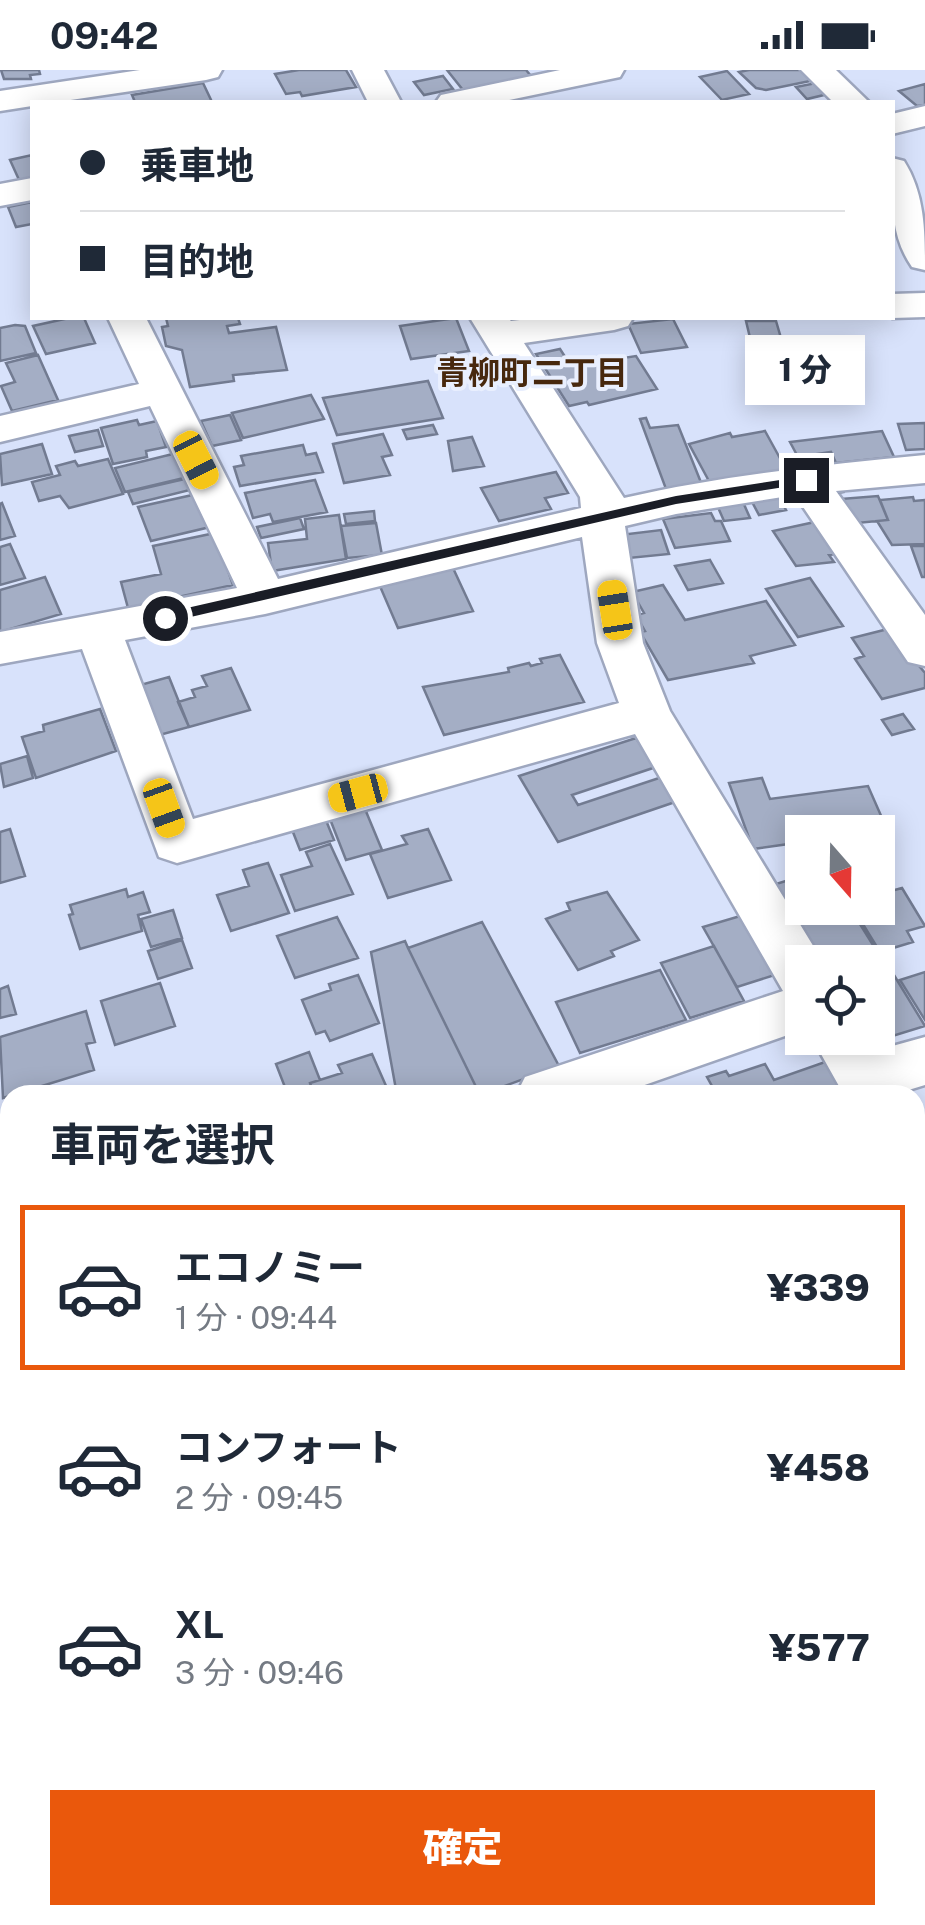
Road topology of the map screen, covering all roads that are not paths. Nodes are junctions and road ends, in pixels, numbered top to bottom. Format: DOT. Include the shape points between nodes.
graph roads {
  1 [pos="206,70"];
  2 [pos="368,70"];
  3 [pos="608,70"];
  4 [pos="817,70"];
  5 [pos="383,100"];
  6 [pos="463,100"];
  7 [pos="850,100"];
  8 [pos="0,101"];
  9 [pos="925,116"];
  10 [pos="895,123"];
  11 [pos="895,173"];
  12 [pos="916,208"];
  13 [pos="925,259"];
  14 [pos="925,305"];
  15 [pos="895,306"];
  16 [pos="127,320"];
  17 [pos="584,320"];
  18 [pos="494,326"];
  19 [pos="162,391"];
  20 [pos="0,429"];
  21 [pos="925,469"];
  22 [pos="806,480"];
  23 [pos="605,517"];
  24 [pos="265,598"];
  25 [pos="99,632"];
  26 [pos="0,648"];
  27 [pos="924,648"];
  28 [pos="647,713"];
  29 [pos="785,946"];
  30 [pos="785,1013"];
  31 [pos="925,1062"];
  32 [pos="860,1070"];
  33 [pos="574,1085"];
  1 -- 8 [label="street"];
  2 -- 5 [label="street"];
  3 -- 6 [label="street"];
  4 -- 7 [label="street"];
  9 -- 10 [label="street"];
  11 -- 12 [label="street"];
  12 -- 13 [label="street"];
  14 -- 15 [label="street"];
  16 -- 19 [label="street"];
  17 -- 18 [label="street"];
  18 -- 23 [label="street" via="602,496"];
  19 -- 20 [label="street"];
  19 -- 24 [label="street"];
  21 -- 22 [label="street"];
  22 -- 23 [label="street"];
  22 -- 27 [label="street"];
  23 -- 24 [label="street"];
  23 -- 28 [label="street" via="620,644"];
  24 -- 25 [label="street"];
  25 -- 26 [label="street"];
  25 -- 28 [label="street" via="177,842"];
  28 -- 29 [label="street"];
  30 -- 33 [label="street"];
  31 -- 32 [label="street"];
}
